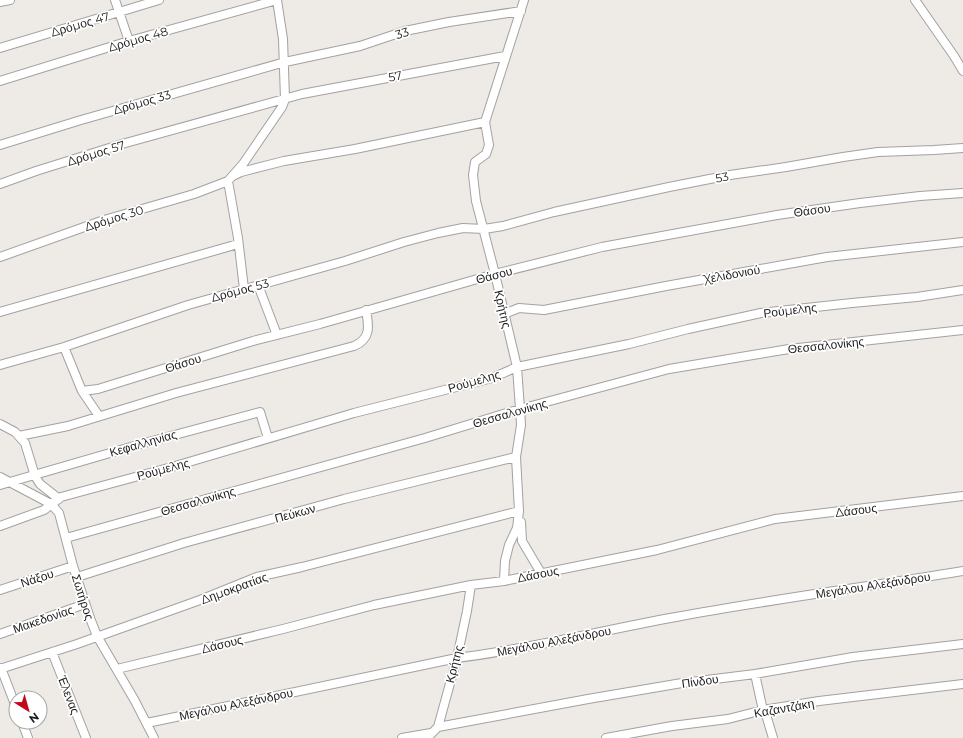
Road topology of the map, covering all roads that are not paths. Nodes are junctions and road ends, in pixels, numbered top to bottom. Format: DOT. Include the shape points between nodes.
graph roads {
  1 [pos="10,0"];
  2 [pos="115,0"];
  3 [pos="159,0"];
  4 [pos="277,0"];
  5 [pos="524,0"];
  6 [pos="915,0"];
  7 [pos="0,2"];
  8 [pos="521,11"];
  9 [pos="120,13"];
  10 [pos="129,42"];
  11 [pos="0,48"];
  12 [pos="506,56"];
  13 [pos="285,62"];
  14 [pos="963,71"];
  15 [pos="0,81"];
  16 [pos="285,99"];
  17 [pos="484,122"];
  18 [pos="193,125"];
  19 [pos="0,145"];
  20 [pos="963,148"];
  21 [pos="230,179"];
  22 [pos="0,184"];
  23 [pos="963,194"];
  24 [pos="484,228"];
  25 [pos="963,242"];
  26 [pos="238,244"];
  27 [pos="0,257"];
  28 [pos="495,274"];
  29 [pos="258,285"];
  30 [pos="244,290"];
  31 [pos="963,290"];
  32 [pos="366,310"];
  33 [pos="0,312"];
  34 [pos="504,314"];
  35 [pos="963,330"];
  36 [pos="276,335"];
  37 [pos="64,346"];
  38 [pos="0,366"];
  39 [pos="517,368"];
  40 [pos="82,391"];
  41 [pos="520,409"];
  42 [pos="99,416"];
  43 [pos="0,424"];
  44 [pos="19,436"];
  45 [pos="268,438"];
  46 [pos="516,458"];
  47 [pos="35,476"];
  48 [pos="0,477"];
  49 [pos="9,482"];
  50 [pos="0,485"];
  51 [pos="963,496"];
  52 [pos="59,499"];
  53 [pos="51,504"];
  54 [pos="519,511"];
  55 [pos="0,526"];
  56 [pos="66,538"];
  57 [pos="73,566"];
  58 [pos="963,571"];
  59 [pos="541,573"];
  60 [pos="77,577"];
  61 [pos="504,581"];
  62 [pos="471,585"];
  63 [pos="0,590"];
  64 [pos="85,604"];
  65 [pos="0,634"];
  66 [pos="97,636"];
  67 [pos="963,644"];
  68 [pos="52,652"];
  69 [pos="456,658"];
  70 [pos="0,668"];
  71 [pos="117,669"];
  72 [pos="755,674"];
  73 [pos="963,684"];
  74 [pos="9,690"];
  75 [pos="764,710"];
  76 [pos="147,723"];
  77 [pos="438,726"];
  78 [pos="429,735"];
  79 [pos="86,738"];
  80 [pos="154,738"];
  81 [pos="402,738"];
  82 [pos="606,738"];
  83 [pos="773,738"];
  1 -- 7 [label="street"];
  2 -- 9 [label="street"];
  3 -- 9 [label="street, Δρόμος 47"];
  4 -- 10 [label="street, Δρόμος 48"];
  4 -- 13 [label="street"];
  5 -- 8 [label="street"];
  6 -- 14 [label="street"];
  8 -- 12 [label="street"];
  8 -- 13 [label="street, 33" via="405,31 360,46"];
  9 -- 10 [label="street"];
  9 -- 11 [label="street, Δρόμος 47"];
  10 -- 15 [label="street, Δρόμος 48"];
  12 -- 16 [label="street, 57" via="310,92"];
  12 -- 17 [label="street"];
  13 -- 16 [label="street"];
  13 -- 19 [label="street, Δρόμος 33"];
  16 -- 18 [label="street, 57"];
  16 -- 21 [label="street" via="249,156"];
  17 -- 21 [label="street, Δρόμος 30" via="284,161 241,172"];
  17 -- 24 [label="street, Κρήτης" via="489,145 486,154 475,162 473,175 476,201"];
  18 -- 22 [label="street, Δρόμος 57" via="122,144"];
  20 -- 24 [label="street, 53" via="878,152 730,175 613,199 503,226"];
  21 -- 26 [label="street"];
  21 -- 27 [label="street, Δρόμος 30" via="194,194 104,220"];
  23 -- 28 [label="street, Θάσου" via="920,196 777,215 602,248"];
  24 -- 28 [label="street, Κρήτης"];
  24 -- 29 [label="street, Δρόμος 53" via="463,228 438,233 345,262"];
  25 -- 34 [label="street, Χελιδονιού" via="828,257 544,310 519,308"];
  26 -- 30 [label="street"];
  26 -- 33 [label="street"];
  28 -- 32 [label="street, Θάσου"];
  28 -- 34 [label="street, Κρήτης"];
  29 -- 30 [label="street, Δρόμος 53"];
  29 -- 36 [label="street"];
  30 -- 37 [label="street, Δρόμος 53" via="188,305"];
  31 -- 39 [label="street, Ρούμελης" via="761,313"];
  32 -- 36 [label="street, Θάσου"];
  32 -- 42 [label="street" via="368,331 361,343"];
  34 -- 39 [label="street, Κρήτης"];
  35 -- 41 [label="street, Θεσσαλονίκης" via="788,349 669,369"];
  36 -- 40 [label="street, Θάσου" via="121,382"];
  37 -- 38 [label="street, Δρόμος 53"];
  37 -- 40 [label="street"];
  39 -- 41 [label="street, Κρήτης"];
  39 -- 45 [label="street, Ρούμελης" via="492,378"];
  40 -- 42 [label="street"];
  41 -- 46 [label="street, Κρήτης" via="521,425"];
  41 -- 56 [label="street, Θεσσαλονίκης"];
  42 -- 44 [label="street" via="68,426"];
  43 -- 44 [label="street"];
  44 -- 47 [label="street" via="25,443"];
  45 -- 47 [label="street, Κεφαλληνίας" via="260,412"];
  45 -- 52 [label="street, Ρούμελης"];
  46 -- 54 [label="street, Κρήτης"];
  46 -- 60 [label="street, Πεύκων" via="344,499 184,543"];
  47 -- 49 [label="street, Κεφαλληνίας"];
  47 -- 52 [label="street" via="40,484"];
  48 -- 49 [label="street"];
  49 -- 50 [label="street, Κεφαλληνίας"];
  49 -- 53 [label="street"];
  51 -- 59 [label="street, Δάσους" via="776,519 657,550"];
  52 -- 53 [label="street, Ρούμελης"];
  53 -- 55 [label="street, Ρούμελης" via="38,513"];
  53 -- 56 [label="street, Σωτήρος" via="59,513"];
  54 -- 59 [label="street" via="522,541"];
  54 -- 61 [label="street, Κρήτης" via="517,528 505,561"];
  54 -- 66 [label="street, Δημοκρατίας" via="257,577"];
  56 -- 57 [label="street, Σωτήρος"];
  57 -- 60 [label="street, Σωτήρος"];
  57 -- 63 [label="street, Νάξου"];
  58 -- 69 [label="street, Μεγάλου Αλεξάνδρου" via="741,605 534,646"];
  59 -- 61 [label="street, Δάσους"];
  60 -- 64 [label="street, Σωτήρος"];
  61 -- 62 [label="street, Δάσους"];
  62 -- 69 [label="street, Κρήτης"];
  62 -- 71 [label="street, Δάσους" via="374,605"];
  64 -- 65 [label="street, Μακεδονίας"];
  64 -- 66 [label="street, Σωτήρος"];
  66 -- 68 [label="street, Δημοκρατίας"];
  66 -- 71 [label="street, Σωτήρος"];
  67 -- 72 [label="street, Πίνδου" via="853,657"];
  68 -- 70 [label="street, Δημοκρατίας"];
  68 -- 79 [label="street, Έλενας"];
  69 -- 76 [label="street, Μεγάλου Αλεξάνδρου"];
  69 -- 77 [label="street, Κρήτης"];
  70 -- 74 [label="street"];
  71 -- 76 [label="street, Σωτήρος"];
  72 -- 75 [label="street"];
  72 -- 77 [label="street, Πίνδου" via="588,698"];
  73 -- 75 [label="street, Καζαντζάκη"];
  75 -- 82 [label="street, Καζαντζάκη" via="728,719"];
  75 -- 83 [label="street"];
  76 -- 80 [label="street, Σωτήρος"];
  77 -- 78 [label="street"];
  78 -- 81 [label="street"];
}
